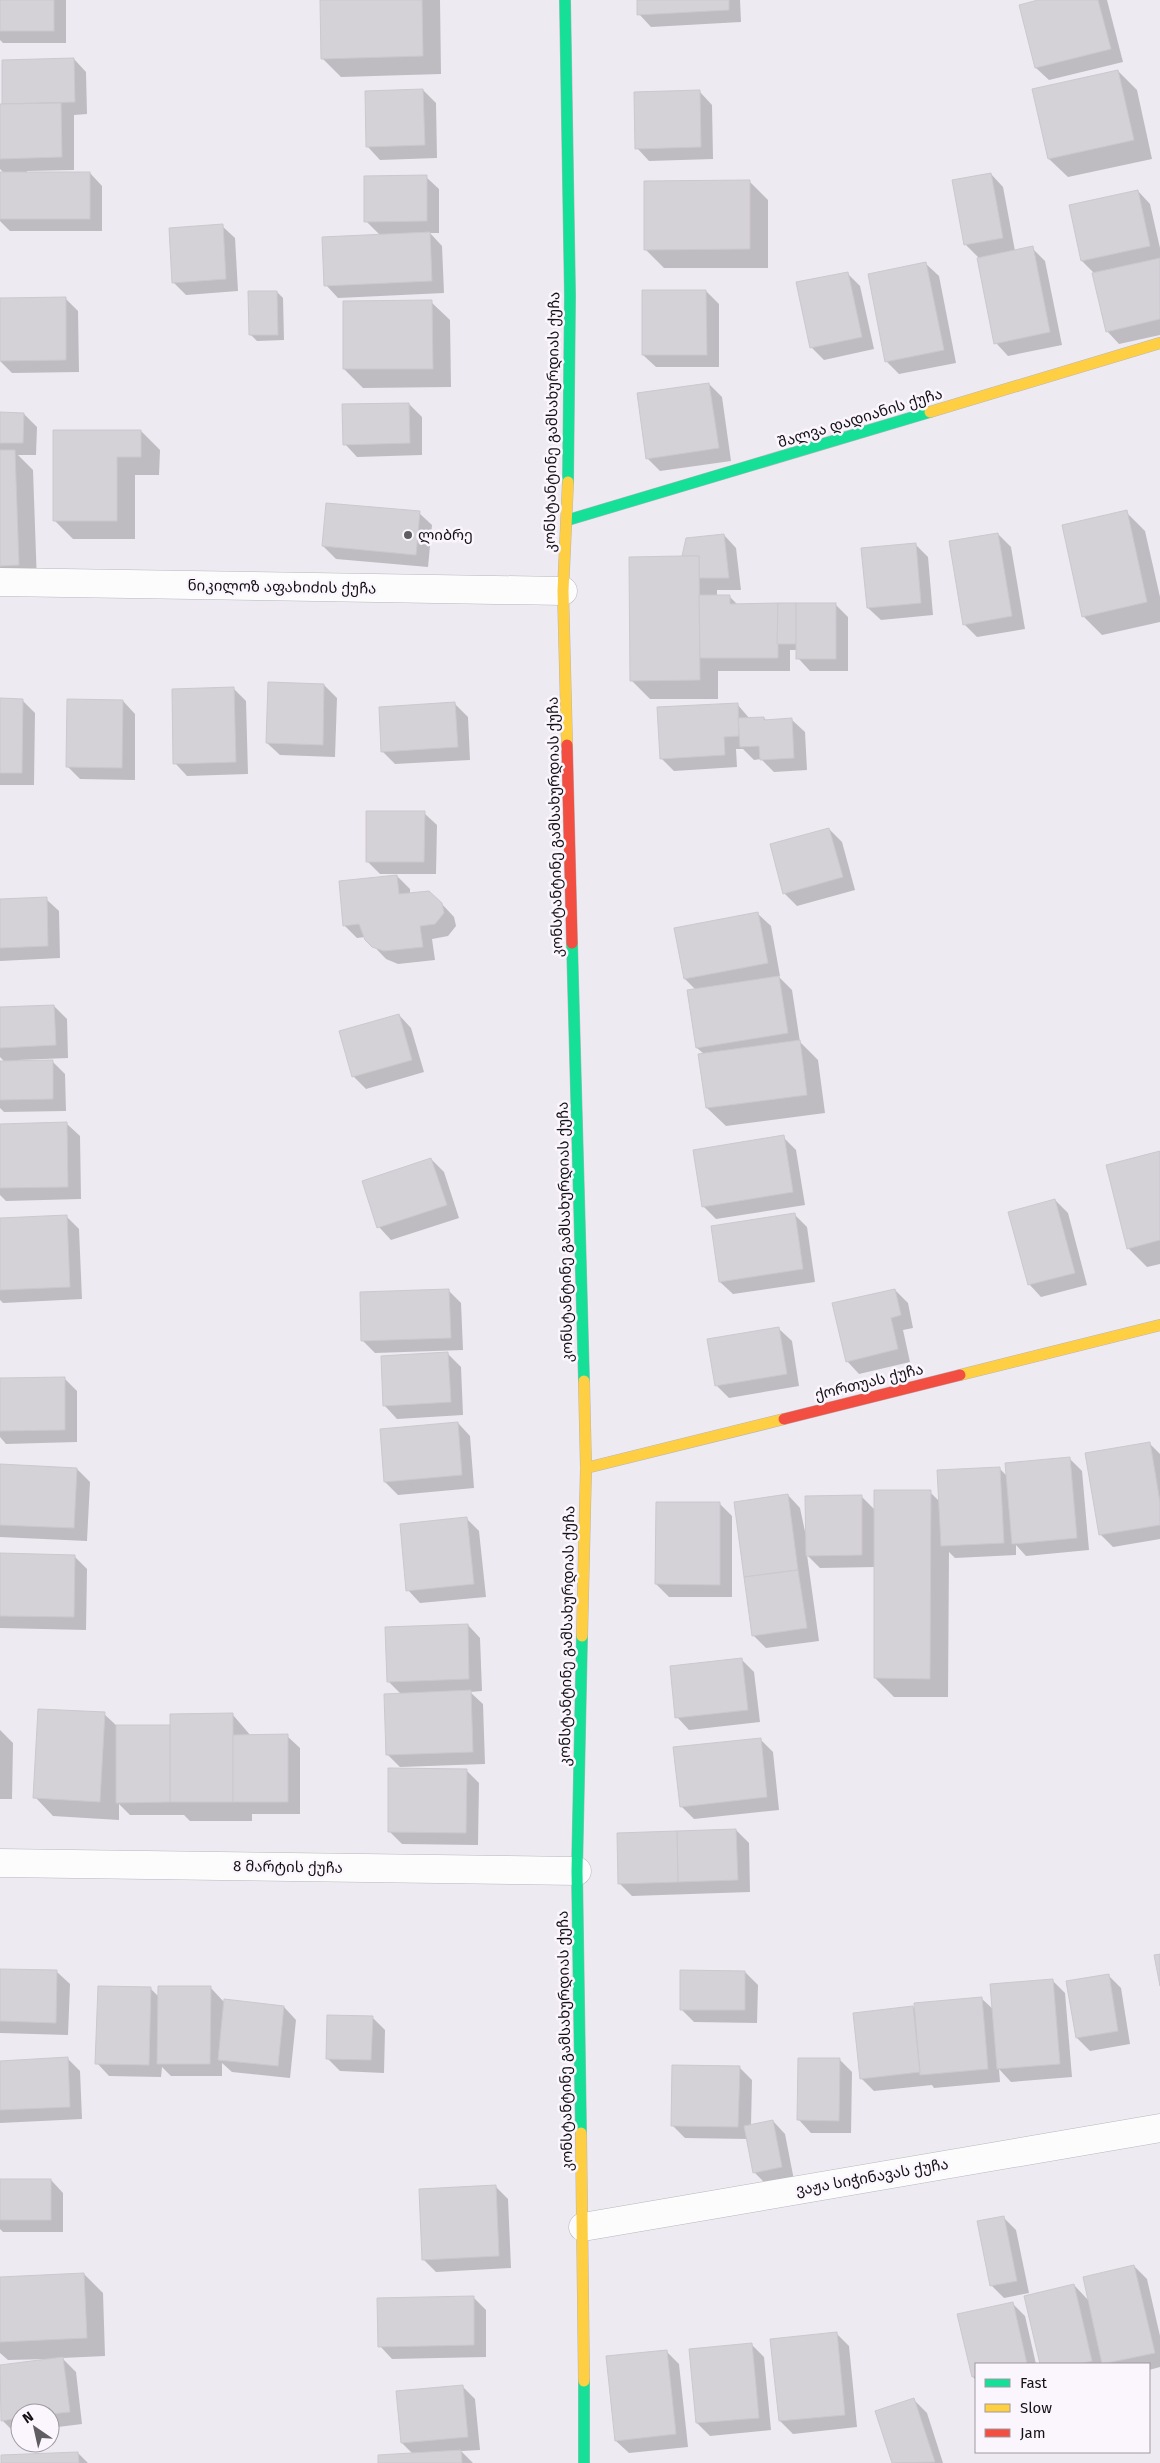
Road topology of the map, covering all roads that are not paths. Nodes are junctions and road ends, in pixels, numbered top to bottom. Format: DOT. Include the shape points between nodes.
graph roads {
  1 [pos="565,0"];
  2 [pos="1160,343"];
  3 [pos="568,520"];
  4 [pos="0,582"];
  5 [pos="563,591"];
  6 [pos="1160,1325"];
  7 [pos="586,1468"];
  8 [pos="0,1863"];
  9 [pos="577,1871"];
  10 [pos="1160,2128"];
  11 [pos="583,2227"];
  12 [pos="584,2463"];
  1 -- 3 [label="main road, კონსტანტინე გამსახურდიას ქუჩა"];
  2 -- 3 [label="main road, შალვა დადიანის ქუჩა"];
  3 -- 5 [label="main road, კონსტანტინე გამსახურდიას ქუჩა"];
  4 -- 5 [label="street, ნიკილოზ აფახიძის ქუჩა"];
  5 -- 7 [label="main road, კონსტანტინე გამსახურდიას ქუჩა"];
  6 -- 7 [label="main road, ქორთუას ქუჩა"];
  7 -- 9 [label="main road, კონსტანტინე გამსახურდიას ქუჩა"];
  8 -- 9 [label="street, 8 მარტის ქუჩა"];
  9 -- 11 [label="main road, კონსტანტინე გამსახურდიას ქუჩა"];
  10 -- 11 [label="street, ვაჟა სიჭინავას ქუჩა"];
  11 -- 12 [label="main road, კონსტანტინე გამსახურდიას ქუჩა"];
}
